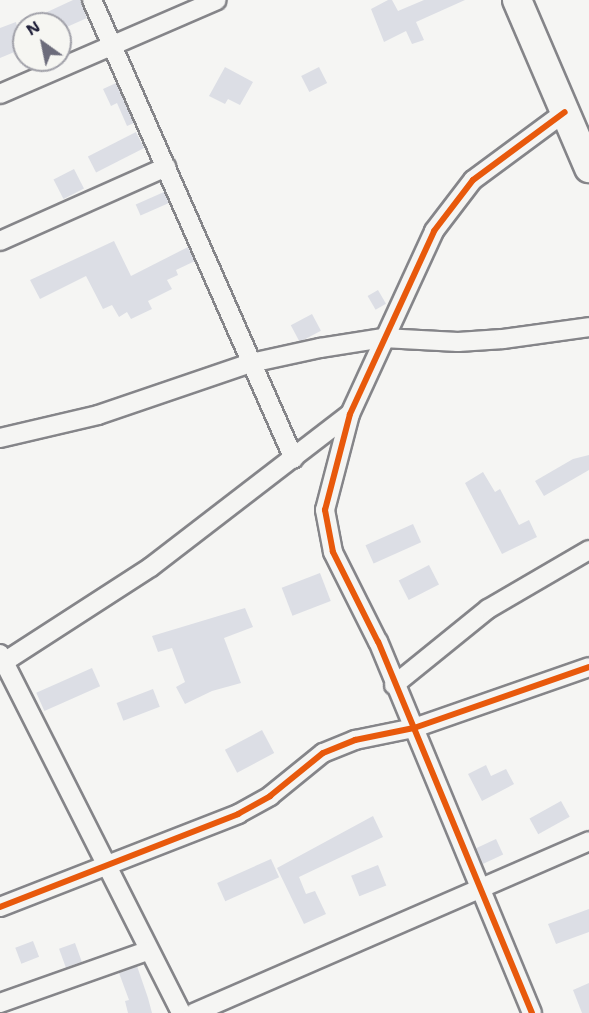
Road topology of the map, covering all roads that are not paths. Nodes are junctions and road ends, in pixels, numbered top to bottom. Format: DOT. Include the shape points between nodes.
graph roads {
  1 [pos="92,0"];
  2 [pos="217,0"];
  3 [pos="517,0"];
  4 [pos="112,45"];
  5 [pos="0,94"];
  6 [pos="565,112"];
  7 [pos="166,167"];
  8 [pos="589,168"];
  9 [pos="0,241"];
  10 [pos="589,327"];
  11 [pos="383,338"];
  12 [pos="251,363"];
  13 [pos="350,414"];
  14 [pos="0,438"];
  15 [pos="294,459"];
  16 [pos="589,550"];
  17 [pos="2,658"];
  18 [pos="589,667"];
  19 [pos="394,685"];
  20 [pos="414,728"];
  21 [pos="589,842"];
  22 [pos="106,867"];
  23 [pos="478,888"];
  24 [pos="0,907"];
  25 [pos="147,951"];
  26 [pos="0,1003"];
  27 [pos="181,1013"];
  28 [pos="194,1013"];
  29 [pos="532,1013"];
  1 -- 4 [label="street"];
  2 -- 4 [label="street"];
  3 -- 6 [label="main road"];
  4 -- 5 [label="street"];
  4 -- 7 [label="street"];
  6 -- 8 [label="main road"];
  6 -- 11 [label="street" via="473,180 434,231"];
  7 -- 9 [label="street"];
  7 -- 12 [label="street"];
  10 -- 11 [label="street" via="458,342"];
  11 -- 12 [label="street"];
  11 -- 13 [label="street"];
  12 -- 14 [label="street" via="98,415"];
  12 -- 15 [label="street"];
  13 -- 15 [label="street"];
  13 -- 19 [label="street" via="325,510 333,552"];
  15 -- 17 [label="street" via="151,567"];
  16 -- 19 [label="street" via="488,609"];
  17 -- 22 [label="street"];
  18 -- 20 [label="street"];
  19 -- 20 [label="street"];
  20 -- 22 [label="street" via="355,740 323,753 270,796 238,814"];
  20 -- 23 [label="street"];
  21 -- 23 [label="street"];
  22 -- 24 [label="street"];
  22 -- 25 [label="street"];
  23 -- 28 [label="street"];
  23 -- 29 [label="street"];
  25 -- 26 [label="street"];
  25 -- 27 [label="street"];
}
